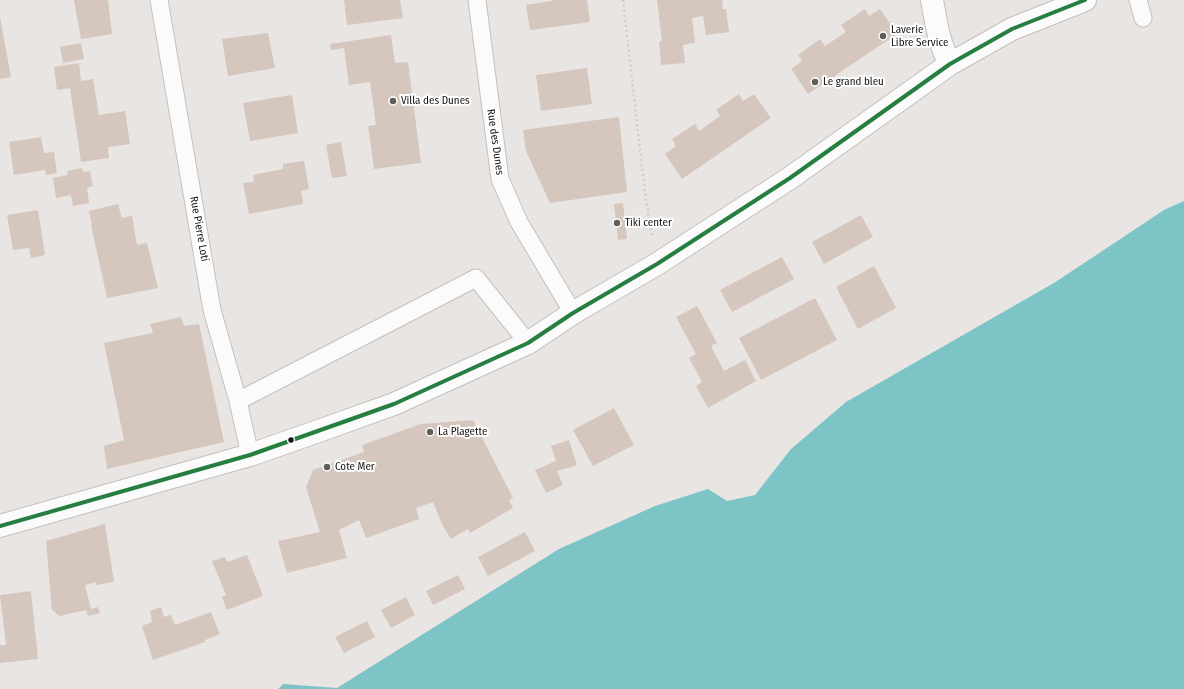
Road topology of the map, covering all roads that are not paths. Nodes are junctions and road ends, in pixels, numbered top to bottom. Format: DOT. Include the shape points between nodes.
graph roads {
  1 [pos="159,0"];
  2 [pos="477,0"];
  3 [pos="932,0"];
  4 [pos="1084,0"];
  5 [pos="1138,0"];
  6 [pos="1143,18"];
  7 [pos="950,64"];
  8 [pos="573,313"];
  9 [pos="528,343"];
  10 [pos="238,401"];
  11 [pos="250,455"];
  12 [pos="0,526"];
  1 -- 10 [label="lane, Rue Pierre Loti" via="212,310"];
  2 -- 8 [label="lane, Rue des Dunes" via="500,179 519,222"];
  3 -- 7 [label="street" via="937,31"];
  4 -- 7 [label="street" via="1012,29"];
  5 -- 6 [label="lane"];
  7 -- 8 [label="street" via="790,178 657,264"];
  8 -- 9 [label="street"];
  9 -- 10 [label="lane" via="476,278"];
  9 -- 11 [label="street" via="394,404"];
  10 -- 11 [label="lane, Rue Pierre Loti"];
  11 -- 12 [label="street"];
}
